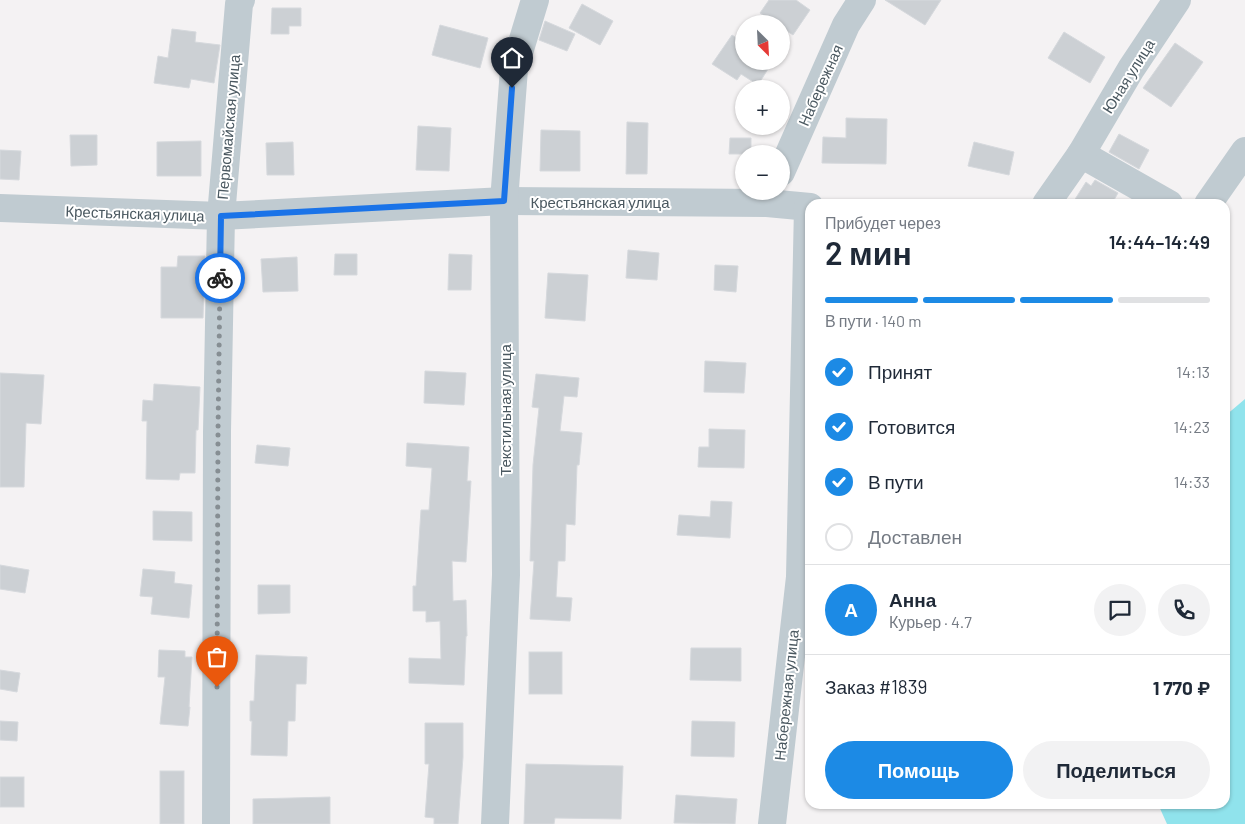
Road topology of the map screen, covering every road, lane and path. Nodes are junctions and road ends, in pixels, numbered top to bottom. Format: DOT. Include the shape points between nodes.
graph roads {
  1 [pos="241,0"];
  2 [pos="535,0"];
  3 [pos="862,0"];
  4 [pos="1177,0"];
  5 [pos="1245,151"];
  6 [pos="790,152"];
  7 [pos="1081,154"];
  8 [pos="735,198"];
  9 [pos="1050,199"];
  10 [pos="1160,199"];
  11 [pos="1211,199"];
  12 [pos="782,200"];
  13 [pos="504,201"];
  14 [pos="805,206"];
  15 [pos="0,208"];
  16 [pos="221,216"];
  17 [pos="805,371"];
  18 [pos="216,824"];
  19 [pos="495,824"];
  20 [pos="772,824"];
  1 -- 16 [label="street, Первомайская улица"];
  2 -- 13 [label="street, Текстильная улица" via="514,69"];
  3 -- 6 [label="street, Набережная" via="846,25"];
  4 -- 7 [label="street, Юная улица" via="1131,69"];
  5 -- 11 [label="street"];
  7 -- 9 [label="street, Юная улица"];
  7 -- 10 [label="street"];
  8 -- 13 [label="street, Крестьянская улица"];
  12 -- 14 [label="street, Крестьянская улица"];
  13 -- 16 [label="street, Крестьянская улица"];
  13 -- 19 [label="street, Текстильная улица" via="506,575"];
  15 -- 16 [label="street, Крестьянская улица"];
  16 -- 18 [label="street, Первомайская улица"];
  17 -- 20 [label="street, Набережная улица" via="800,577"];
}
